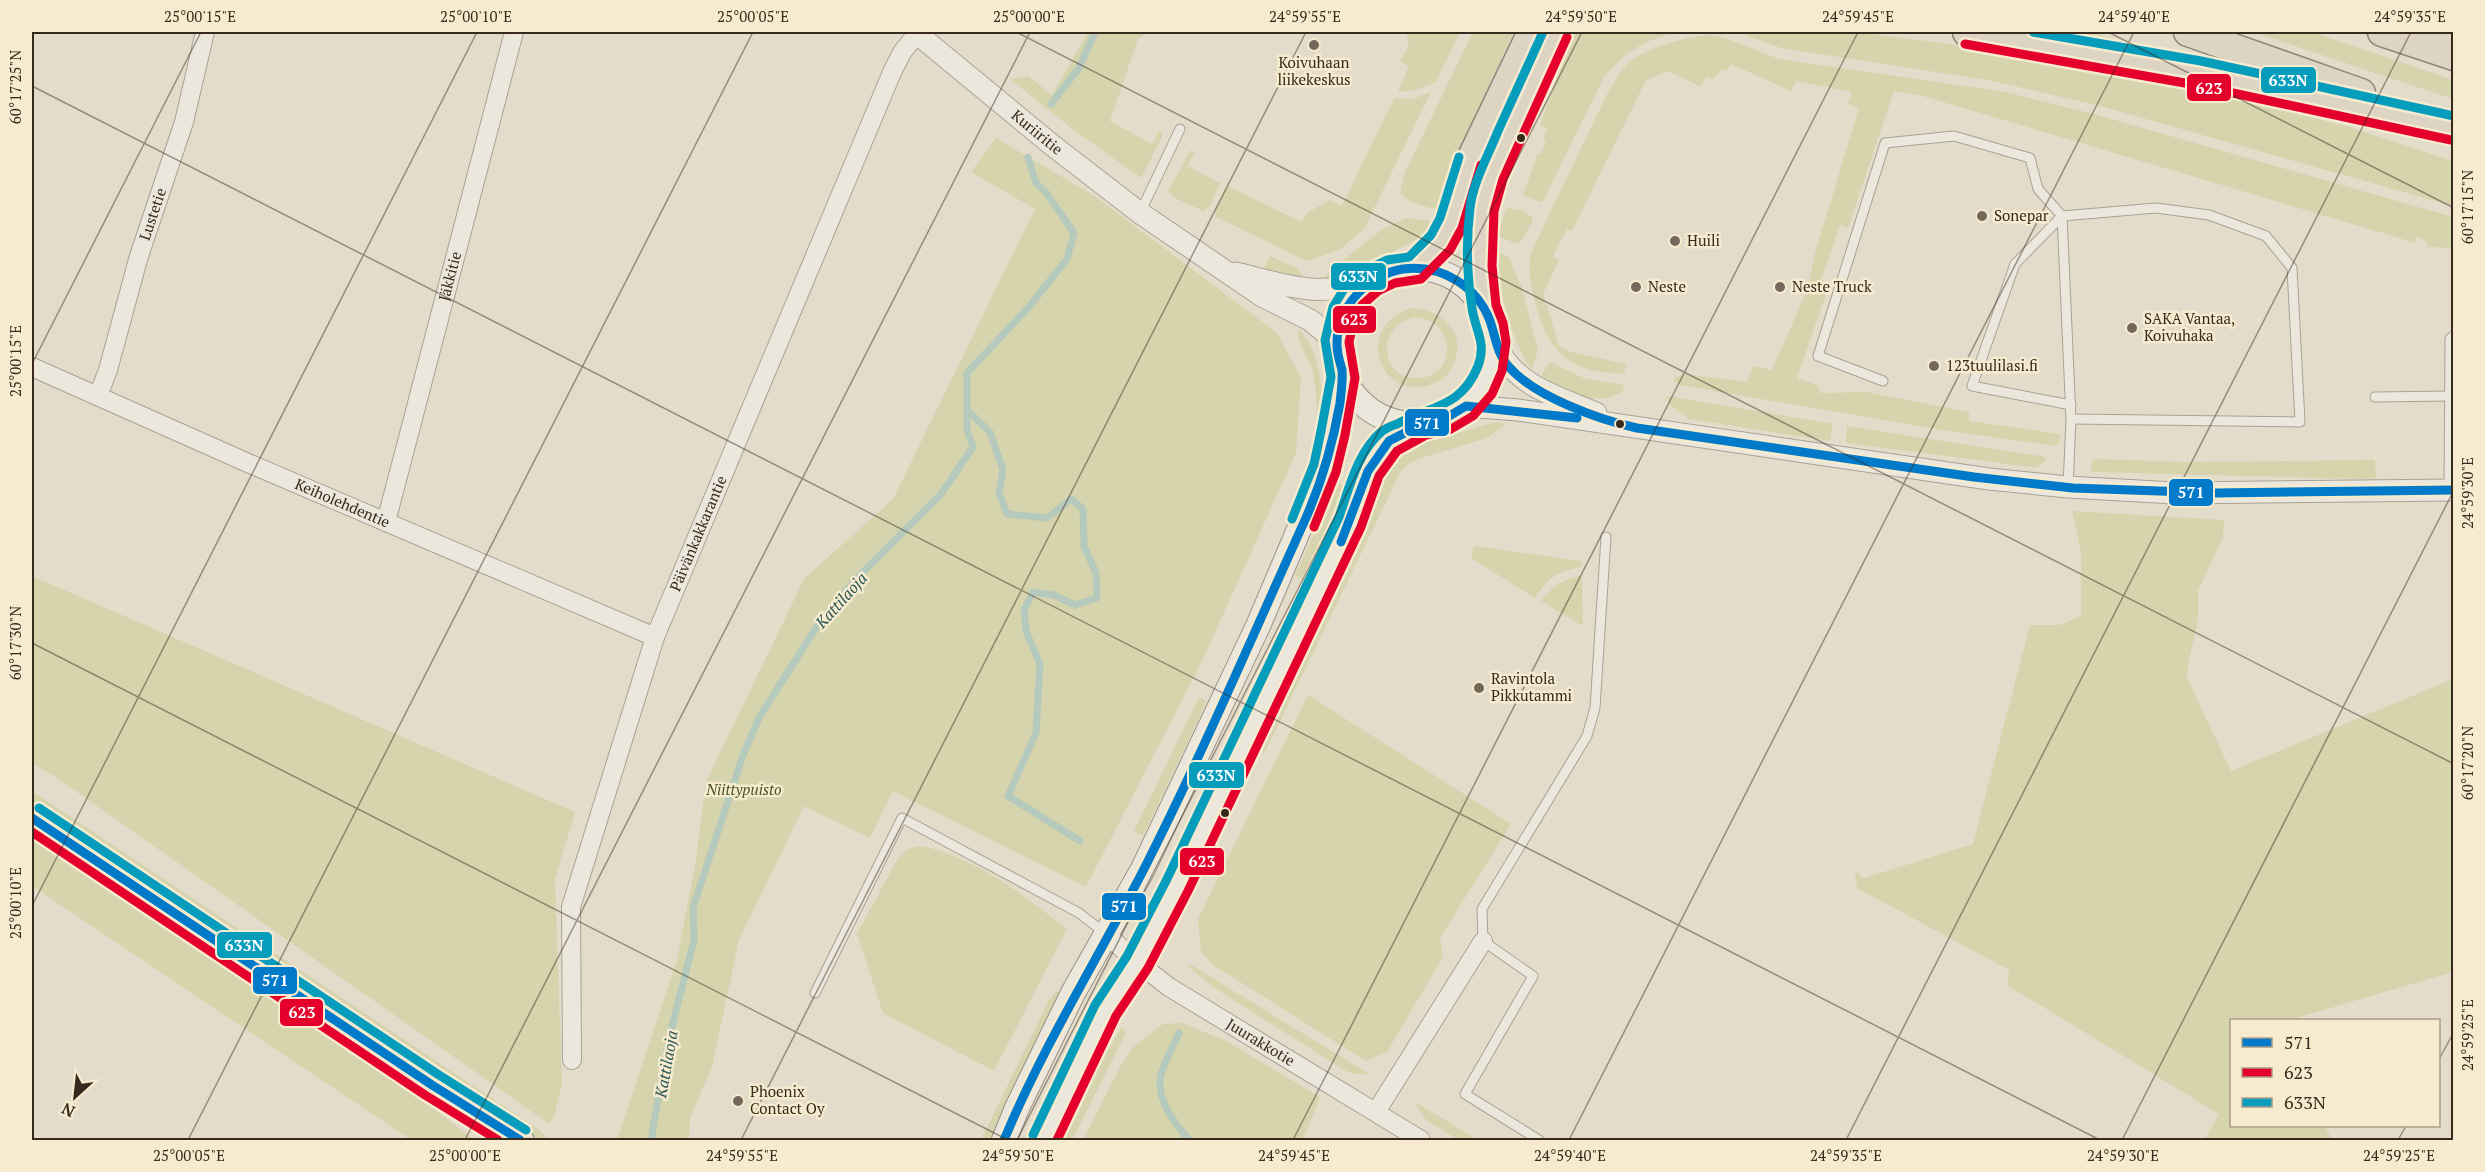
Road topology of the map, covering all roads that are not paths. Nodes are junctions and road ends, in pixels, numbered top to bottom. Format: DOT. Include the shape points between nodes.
graph roads {
  1 [pos="205,32"];
  2 [pos="514,32"];
  3 [pos="1532,32"];
  4 [pos="1556,32"];
  5 [pos="1967,32"];
  6 [pos="2188,32"];
  7 [pos="2382,32"];
  8 [pos="2447,32"];
  9 [pos="916,33"];
  10 [pos="2454,35"];
  11 [pos="2454,56"];
  12 [pos="2454,127"];
  13 [pos="1180,129"];
  14 [pos="1140,213"];
  15 [pos="2062,216"];
  16 [pos="1414,267"];
  17 [pos="1222,270"];
  18 [pos="1371,281"];
  19 [pos="1484,308"];
  20 [pos="2454,335"];
  21 [pos="1337,342"];
  22 [pos="1494,343"];
  23 [pos="32,367"];
  24 [pos="1343,377"];
  25 [pos="1883,381"];
  26 [pos="98,396"];
  27 [pos="2450,396"];
  28 [pos="2375,397"];
  29 [pos="2071,405"];
  30 [pos="1466,406"];
  31 [pos="2072,419"];
  32 [pos="1422,424"];
  33 [pos="1622,424"];
  34 [pos="2068,488"];
  35 [pos="2452,490"];
  36 [pos="386,522"];
  37 [pos="1606,537"];
  38 [pos="655,637"];
  39 [pos="32,818"];
  40 [pos="1107,935"];
  41 [pos="1483,941"];
  42 [pos="1137,962"];
  43 [pos="815,993"];
  44 [pos="572,1060"];
  45 [pos="432,1085"];
  46 [pos="1376,1112"];
  47 [pos="493,1140"];
  48 [pos="520,1140"];
  49 [pos="1004,1140"];
  50 [pos="1044,1140"];
  51 [pos="1422,1140"];
  52 [pos="1539,1140"];
  1 -- 26 [label="street, Lustetie" via="184,122"];
  2 -- 36 [label="street, Jäkkitie"];
  3 -- 16 [label="highway" via="1473,155 1451,223 1440,242"];
  4 -- 19 [label="highway" via="1492,175 1482,209 1480,266"];
  5 -- 12 [label="highway" via="2198,73"];
  6 -- 12 [label="highway"];
  7 -- 11 [label="highway"];
  8 -- 10 [label="highway"];
  9 -- 14 [label="street, Kuriiritie"];
  9 -- 38 [label="street, Päivänkakkarantie" via="893,70"];
  13 -- 14 [label="lane"];
  14 -- 17 [label="street, Kuriiritie"];
  15 -- 25 [label="lane" via="2038,189 2030,158 1954,136 1885,144 1818,356"];
  15 -- 29 [label="lane"];
  15 -- 29 [label="lane" via="2015,264 1972,387"];
  15 -- 31 [label="lane" via="2156,208 2210,215 2266,236 2292,268 2300,422"];
  16 -- 18 [label="main road" via="1390,271"];
  16 -- 19 [label="main road" via="1455,278"];
  17 -- 18 [label="street, Kuriiritie" via="1312,290"];
  17 -- 21 [label="street, Kuriiritie" via="1310,320"];
  18 -- 21 [label="main road" via="1353,297 1344,312"];
  19 -- 22 [label="main road"];
  20 -- 27 [label="lane" via="2450,339"];
  21 -- 24 [label="main road"];
  22 -- 30 [label="main road" via="1491,366 1482,387"];
  22 -- 33 [label="street" via="1513,372 1530,385"];
  23 -- 26 [label="street, Keiholehdentie"];
  24 -- 32 [label="main road" via="1358,400 1381,417"];
  24 -- 40 [label="main road" via="1325,468 1310,508 1149,858"];
  26 -- 36 [label="street, Keiholehdentie"];
  27 -- 28 [label="lane"];
  27 -- 35 [label="lane"];
  29 -- 31 [label="lane"];
  30 -- 32 [label="main road" via="1446,418"];
  30 -- 33 [label="street"];
  31 -- 34 [label="lane"];
  32 -- 42 [label="main road" via="1389,441 1368,471 1350,522"];
  33 -- 34 [label="street"];
  34 -- 35 [label="street" via="2174,494"];
  36 -- 38 [label="street, Keiholehdentie"];
  37 -- 41 [label="lane" via="1595,708 1587,736 1482,909"];
  38 -- 44 [label="street, Päivänkakkarantie" via="571,907"];
  39 -- 45 [label="main road"];
  40 -- 42 [label="street, Juurakkotie"];
  40 -- 43 [label="lane" via="1079,913 902,818"];
  40 -- 49 [label="main road" via="1073,993"];
  41 -- 46 [label="street"];
  41 -- 52 [label="lane" via="1533,976 1465,1094"];
  42 -- 46 [label="street, Juurakkotie" via="1182,995"];
  42 -- 50 [label="main road" via="1106,1010"];
  45 -- 47 [label="main road"];
  45 -- 48 [label="main road"];
  46 -- 51 [label="street, Juurakkotie"];
}
